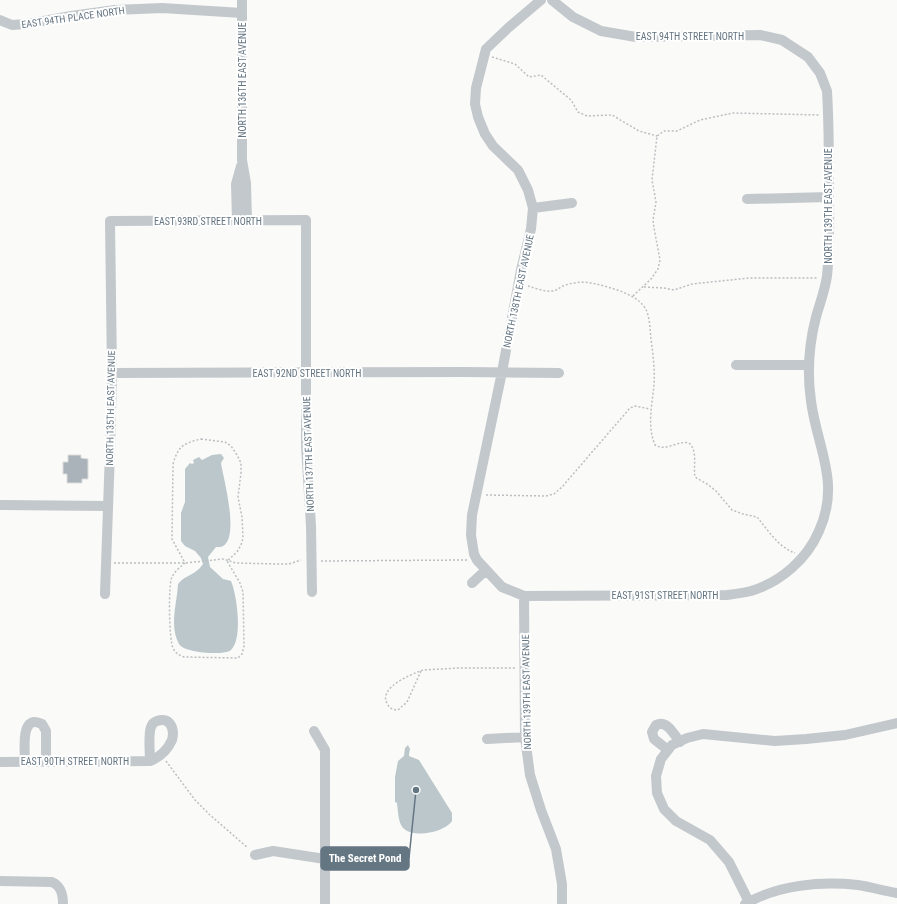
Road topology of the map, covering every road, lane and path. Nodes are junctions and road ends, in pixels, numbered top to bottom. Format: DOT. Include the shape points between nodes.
graph roads {
  1 [pos="242,0"];
  2 [pos="541,0"];
  3 [pos="552,0"];
  4 [pos="242,13"];
  5 [pos="0,20"];
  6 [pos="484,55"];
  7 [pos="808,57"];
  8 [pos="828,115"];
  9 [pos="657,136"];
  10 [pos="829,198"];
  11 [pos="747,199"];
  12 [pos="572,202"];
  13 [pos="533,208"];
  14 [pos="306,220"];
  15 [pos="110,221"];
  16 [pos="242,221"];
  17 [pos="826,278"];
  18 [pos="518,284"];
  19 [pos="644,287"];
  20 [pos="633,296"];
  21 [pos="736,365"];
  22 [pos="808,365"];
  23 [pos="502,372"];
  24 [pos="112,373"];
  25 [pos="306,373"];
  26 [pos="559,373"];
  27 [pos="650,409"];
  28 [pos="476,495"];
  29 [pos="0,505"];
  30 [pos="107,506"];
  31 [pos="312,559"];
  32 [pos="477,560"];
  33 [pos="801,560"];
  34 [pos="227,561"];
  35 [pos="105,563"];
  36 [pos="185,564"];
  37 [pos="486,570"];
  38 [pos="472,583"];
  39 [pos="312,592"];
  40 [pos="104,594"];
  41 [pos="524,596"];
  42 [pos="525,668"];
  43 [pos="420,671"];
  44 [pos="897,723"];
  45 [pos="314,731"];
  46 [pos="525,738"];
  47 [pos="486,739"];
  48 [pos="161,755"];
  49 [pos="25,761"];
  50 [pos="46,761"];
  51 [pos="150,761"];
  52 [pos="0,762"];
  53 [pos="255,855"];
  54 [pos="325,860"];
  55 [pos="0,881"];
  56 [pos="897,894"];
  57 [pos="747,903"];
  58 [pos="63,904"];
  59 [pos="325,904"];
  60 [pos="562,904"];
  1 -- 4 [label="street, NORTH 136TH EAST AVENUE"];
  2 -- 6 [label="street, NORTH 138TH EAST AVENUE" via="486,49"];
  3 -- 7 [label="street, EAST 94TH STREET NORTH" via="573,17 601,31 636,37 760,35 782,40"];
  4 -- 5 [label="street, EAST 94TH PLACE NORTH" via="162,8 115,10 28,24 12,25"];
  4 -- 16 [label="street, NORTH 136TH EAST AVENUE" via="242,160 236,184"];
  6 -- 9 [label="path" via="514,64 530,77 542,76 571,100 578,112 587,116 612,115 639,131"];
  6 -- 13 [label="street, NORTH 138TH EAST AVENUE" via="476,88 475,104 478,117 493,146 518,170"];
  7 -- 8 [label="street, NORTH 139TH EAST AVENUE" via="820,73 827,91"];
  8 -- 9 [label="path" via="733,113 700,120 677,131 664,131"];
  8 -- 10 [label="street, NORTH 139TH EAST AVENUE"];
  9 -- 19 [label="path" via="652,180 656,202 653,220 660,260 658,269"];
  10 -- 11 [label="street"];
  10 -- 17 [label="street, NORTH 139TH EAST AVENUE" via="830,239"];
  12 -- 13 [label="street"];
  13 -- 18 [label="street, NORTH 138TH EAST AVENUE" via="531,229"];
  14 -- 16 [label="street, EAST 93RD STREET NORTH"];
  14 -- 25 [label="street, NORTH 137TH EAST AVENUE"];
  15 -- 16 [label="street, EAST 93RD STREET NORTH"];
  15 -- 24 [label="street, NORTH 135TH EAST AVENUE"];
  17 -- 19 [label="path" via="749,278 692,284 674,290"];
  17 -- 22 [label="street, NORTH 139TH EAST AVENUE"];
  18 -- 20 [label="path" via="553,291 573,283 586,282"];
  18 -- 23 [label="street, NORTH 138TH EAST AVENUE"];
  19 -- 20 [label="path"];
  20 -- 27 [label="path" via="643,304 649,318 654,369"];
  21 -- 22 [label="street"];
  22 -- 33 [label="street, NORTH 139TH EAST AVENUE" via="811,402 827,470 828,501 814,543"];
  23 -- 25 [label="street, EAST 92ND STREET NORTH"];
  23 -- 26 [label="street, EAST 92ND STREET NORTH"];
  23 -- 28 [label="street, NORTH 138TH EAST AVENUE"];
  24 -- 25 [label="street, EAST 92ND STREET NORTH"];
  24 -- 30 [label="street, NORTH 135TH EAST AVENUE"];
  25 -- 31 [label="street, NORTH 137TH EAST AVENUE" via="306,452"];
  27 -- 28 [label="path" via="635,406 629,410 554,494"];
  27 -- 33 [label="path" via="655,445 665,447 689,443 693,447 695,476 716,491 732,510 757,517 781,546"];
  28 -- 32 [label="street, NORTH 138TH EAST AVENUE" via="471,536"];
  29 -- 30 [label="street"];
  30 -- 35 [label="street, NORTH 135TH EAST AVENUE"];
  31 -- 32 [label="path"];
  31 -- 34 [label="path" via="289,564"];
  31 -- 39 [label="street, NORTH 137TH EAST AVENUE"];
  32 -- 37 [label="street, NORTH 138TH EAST AVENUE"];
  33 -- 41 [label="street, EAST 91ST STREET NORTH" via="768,583 752,590 727,595"];
  34 -- 36 [label="path" via="223,559"];
  34 -- 36 [label="path" via="243,592 244,646 238,658 231,659 184,658 172,647 171,577"];
  34 -- 36 [label="path" via="242,545 242,517 238,497 241,463 226,442 201,439 181,446 173,464 172,539"];
  35 -- 36 [label="path"];
  35 -- 40 [label="street, NORTH 135TH EAST AVENUE"];
  37 -- 38 [label="street"];
  37 -- 41 [label="street, NORTH 138TH EAST AVENUE" via="502,587"];
  41 -- 42 [label="street, NORTH 139TH EAST AVENUE"];
  42 -- 43 [label="path" via="444,668"];
  42 -- 46 [label="street, NORTH 139TH EAST AVENUE"];
  43 -- 43 [label="path" via="390,686 385,697 390,707 398,710 408,702"];
  44 -- 57 [label="street" via="845,735 806,739 774,740 703,734 687,738 673,746 661,759 656,776 657,793 664,809 676,821 710,840 729,862"];
  45 -- 54 [label="street" via="325,750"];
  46 -- 47 [label="street"];
  46 -- 60 [label="street, NORTH 139TH EAST AVENUE" via="530,775 556,849 562,884"];
  48 -- 51 [label="street, EAST 90TH STREET NORTH"];
  48 -- 51 [label="street, EAST 90TH STREET NORTH" via="171,741 173,733 172,726 164,720 153,723 150,728"];
  48 -- 53 [label="path" via="195,800"];
  49 -- 50 [label="street, EAST 90TH STREET NORTH"];
  49 -- 50 [label="street" via="26,729 36,722 42,724 46,730"];
  49 -- 52 [label="street, EAST 90TH STREET NORTH"];
  50 -- 51 [label="street, EAST 90TH STREET NORTH"];
  53 -- 54 [label="street" via="273,851"];
  54 -- 59 [label="street"];
  55 -- 58 [label="street" via="46,881 58,885"];
  56 -- 57 [label="street" via="860,885 830,883 778,891"];
}
